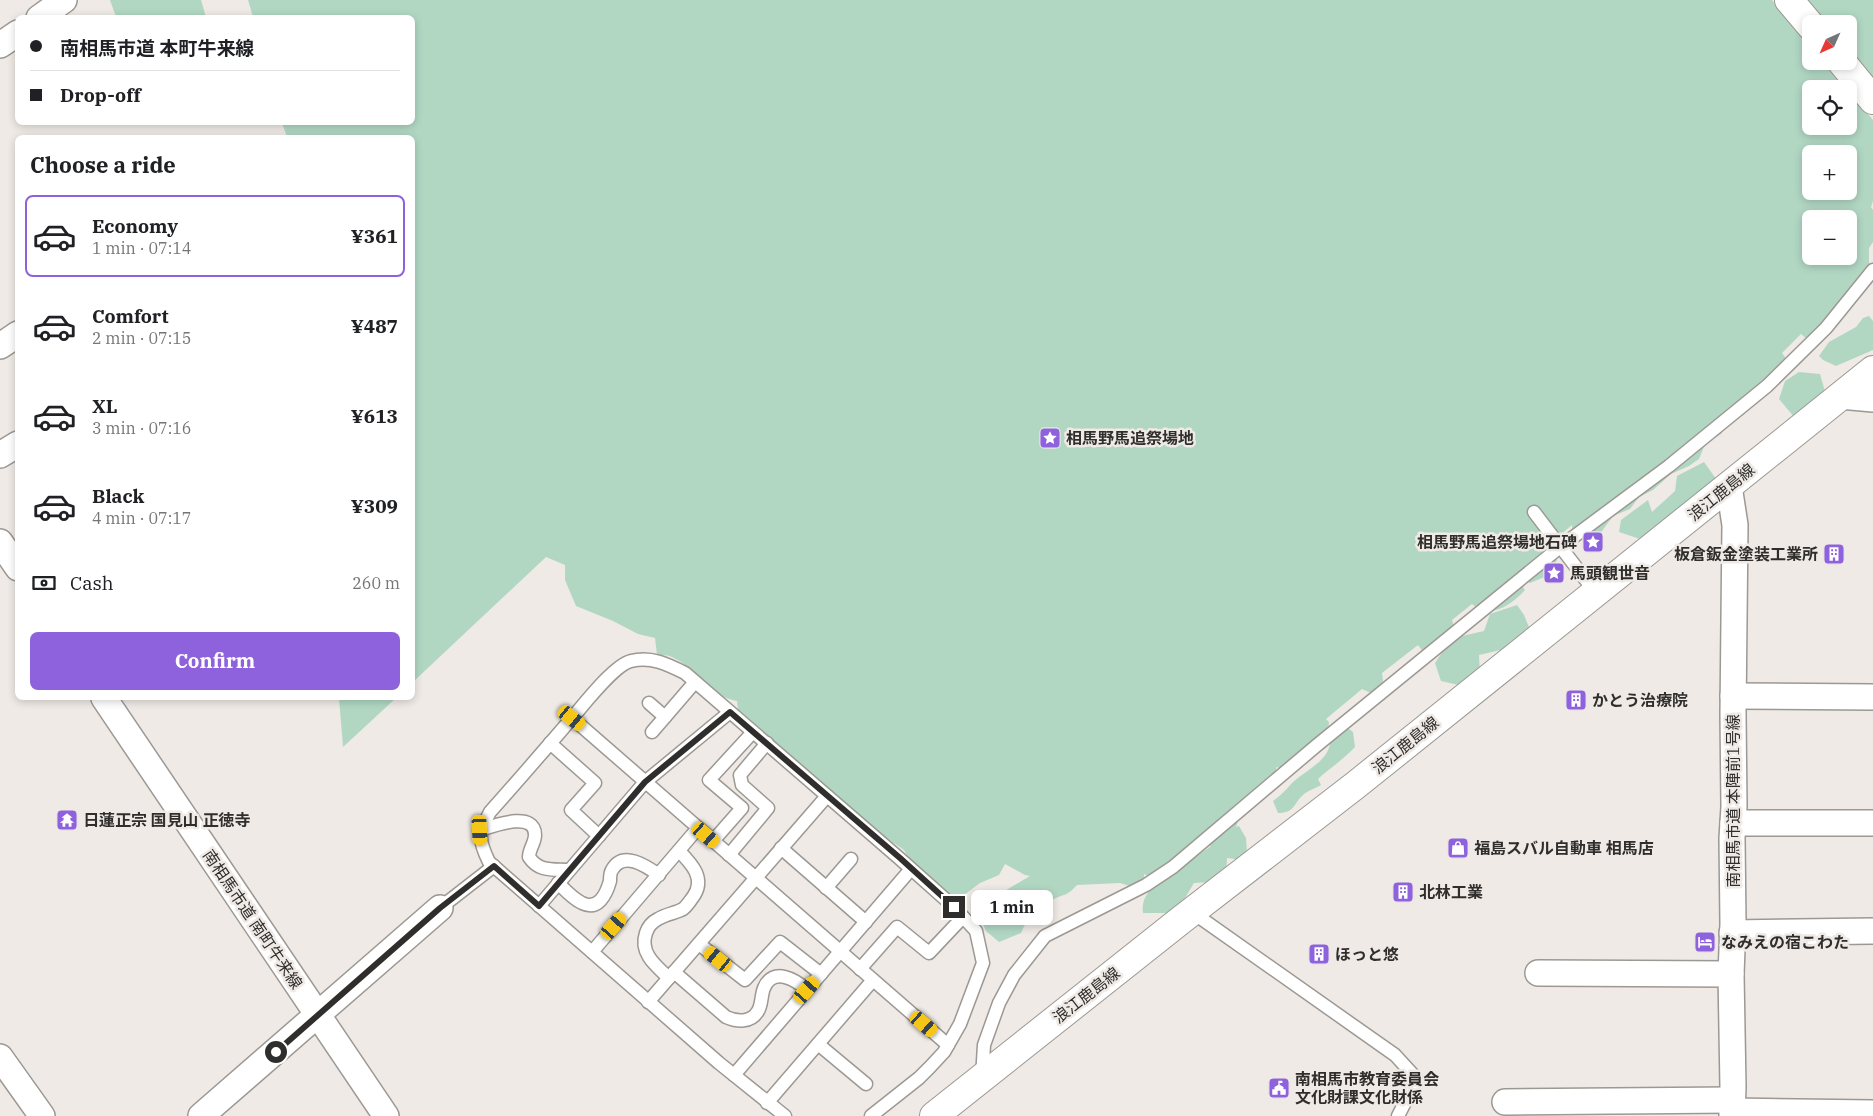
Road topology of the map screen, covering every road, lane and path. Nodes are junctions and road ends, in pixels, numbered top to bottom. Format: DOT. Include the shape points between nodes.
graph roads {
  1 [pos="64,0"];
  2 [pos="1789,0"];
  3 [pos="43,15"];
  4 [pos="1802,15"];
  5 [pos="15,34"];
  6 [pos="0,45"];
  7 [pos="1848,70"];
  8 [pos="1873,100"];
  9 [pos="1873,270"];
  10 [pos="15,336"];
  11 [pos="0,346"];
  12 [pos="1873,370"];
  13 [pos="1840,396"];
  14 [pos="1873,399"];
  15 [pos="15,446"];
  16 [pos="0,455"];
  17 [pos="1728,486"];
  18 [pos="1534,512"];
  19 [pos="0,542"];
  20 [pos="1560,547"];
  21 [pos="15,564"];
  22 [pos="1595,592"];
  23 [pos="694,682"];
  24 [pos="1734,696"];
  25 [pos="1873,697"];
  26 [pos="105,700"];
  27 [pos="649,703"];
  28 [pos="730,712"];
  29 [pos="665,717"];
  30 [pos="572,718"];
  31 [pos="652,732"];
  32 [pos="753,732"];
  33 [pos="550,743"];
  34 [pos="767,743"];
  35 [pos="645,782"];
  36 [pos="827,796"];
  37 [pos="1733,823"];
  38 [pos="1873,823"];
  39 [pos="698,828"];
  40 [pos="480,830"];
  41 [pos="599,836"];
  42 [pos="713,841"];
  43 [pos="782,848"];
  44 [pos="679,851"];
  45 [pos="728,855"];
  46 [pos="851,859"];
  47 [pos="494,866"];
  48 [pos="911,869"];
  49 [pos="569,870"];
  50 [pos="659,875"];
  51 [pos="756,878"];
  52 [pos="558,883"];
  53 [pos="826,888"];
  54 [pos="539,906"];
  55 [pos="440,908"];
  56 [pos="1192,912"];
  57 [pos="963,917"];
  58 [pos="866,922"];
  59 [pos="1873,931"];
  60 [pos="1732,933"];
  61 [pos="698,944"];
  62 [pos="592,952"];
  63 [pos="840,952"];
  64 [pos="860,969"];
  65 [pos="1538,973"];
  66 [pos="821,974"];
  67 [pos="1730,974"];
  68 [pos="671,975"];
  69 [pos="873,980"];
  70 [pos="807,990"];
  71 [pos="648,1002"];
  72 [pos="319,1016"];
  73 [pos="818,1044"];
  74 [pos="948,1045"];
  75 [pos="0,1057"];
  76 [pos="734,1075"];
  77 [pos="982,1077"];
  78 [pos="866,1084"];
  79 [pos="1505,1102"];
  80 [pos="767,1103"];
  81 [pos="1732,1109"];
  82 [pos="1873,1113"];
  83 [pos="42,1116"];
  84 [pos="201,1116"];
  85 [pos="386,1116"];
  86 [pos="785,1116"];
  87 [pos="871,1116"];
  88 [pos="934,1116"];
  89 [pos="1398,1116"];
  1 -- 3 [label="street"];
  2 -- 4 [label="main road"];
  5 -- 6 [label="street"];
  7 -- 8 [label="main road"];
  9 -- 20 [label="lane" via="1826,328 1767,386"];
  10 -- 11 [label="street"];
  12 -- 13 [label="main road, 浪江鹿島線"];
  13 -- 14 [label="street"];
  13 -- 17 [label="main road, 浪江鹿島線"];
  15 -- 16 [label="street"];
  17 -- 22 [label="main road, 浪江鹿島線"];
  17 -- 24 [label="street, 南相馬市道 本陣前1号線" via="1735,526"];
  18 -- 20 [label="lane"];
  19 -- 21 [label="street"];
  20 -- 22 [label="lane"];
  20 -- 77 [label="lane" via="1173,867 1146,886 1045,936 1014,975 999,1003 984,1045"];
  22 -- 56 [label="main road, 浪江鹿島線"];
  23 -- 28 [label="lane"];
  23 -- 29 [label="lane"];
  23 -- 30 [label="lane" via="685,673 665,663 649,659 629,661 618,668"];
  24 -- 25 [label="street"];
  24 -- 37 [label="street, 南相馬市道 本陣前1号線"];
  26 -- 72 [label="street, 南相馬市道 南町牛来線"];
  27 -- 29 [label="lane"];
  28 -- 32 [label="lane"];
  28 -- 35 [label="lane"];
  29 -- 31 [label="lane"];
  30 -- 33 [label="lane"];
  30 -- 35 [label="lane"];
  32 -- 34 [label="lane"];
  32 -- 42 [label="lane" via="709,780 742,808"];
  33 -- 40 [label="lane" via="490,812"];
  33 -- 41 [label="lane" via="594,783 571,810"];
  34 -- 36 [label="lane"];
  34 -- 45 [label="lane" via="740,775 742,785 768,808"];
  35 -- 39 [label="lane"];
  35 -- 41 [label="lane"];
  36 -- 43 [label="lane"];
  36 -- 48 [label="lane"];
  37 -- 38 [label="street"];
  37 -- 60 [label="street, 南相馬市道 本陣前1号線"];
  39 -- 42 [label="lane"];
  39 -- 44 [label="lane"];
  40 -- 47 [label="lane" via="482,847"];
  40 -- 49 [label="lane" via="514,820 524,822 534,830 534,843 528,858 533,864 538,868"];
  41 -- 49 [label="lane"];
  42 -- 45 [label="lane"];
  43 -- 51 [label="lane"];
  43 -- 53 [label="lane"];
  44 -- 50 [label="lane"];
  44 -- 68 [label="lane" via="696,871 699,881 697,892 685,908 655,920 643,940 653,964"];
  45 -- 51 [label="lane"];
  46 -- 53 [label="lane"];
  47 -- 54 [label="lane"];
  47 -- 55 [label="lane"];
  48 -- 57 [label="lane"];
  48 -- 58 [label="lane"];
  49 -- 52 [label="lane"];
  50 -- 52 [label="lane" via="646,865 630,860 619,864 612,870 604,897 598,904 589,906 580,903"];
  50 -- 62 [label="lane"];
  51 -- 61 [label="lane"];
  51 -- 63 [label="lane"];
  52 -- 54 [label="lane"];
  53 -- 58 [label="lane"];
  54 -- 62 [label="lane"];
  55 -- 72 [label="street"];
  56 -- 77 [label="main road, 浪江鹿島線"];
  56 -- 89 [label="lane" via="1395,1054 1417,1079"];
  57 -- 64 [label="lane" via="929,953 897,927"];
  57 -- 74 [label="lane" via="976,931 983,963 960,1024"];
  58 -- 63 [label="lane"];
  59 -- 60 [label="street"];
  60 -- 67 [label="street, 南相馬市道 本陣前1号線"];
  61 -- 66 [label="lane" via="746,980 780,942"];
  61 -- 68 [label="lane"];
  62 -- 71 [label="lane"];
  63 -- 64 [label="lane"];
  63 -- 66 [label="lane"];
  64 -- 69 [label="lane"];
  65 -- 67 [label="street"];
  66 -- 70 [label="lane"];
  67 -- 81 [label="street, 南相馬市道 本陣前1号線"];
  68 -- 70 [label="lane" via="734,1021 744,1021 758,1011 770,980 786,976"];
  68 -- 71 [label="lane"];
  69 -- 73 [label="lane"];
  69 -- 74 [label="lane"];
  70 -- 76 [label="lane"];
  71 -- 76 [label="lane"];
  72 -- 84 [label="street"];
  72 -- 85 [label="street, 南相馬市道 南町牛来線"];
  73 -- 78 [label="lane"];
  73 -- 80 [label="lane"];
  74 -- 87 [label="lane" via="918,1078"];
  75 -- 83 [label="street"];
  76 -- 80 [label="lane"];
  77 -- 88 [label="main road, 浪江鹿島線"];
  79 -- 81 [label="street"];
  80 -- 86 [label="lane"];
  81 -- 82 [label="street"];
}
